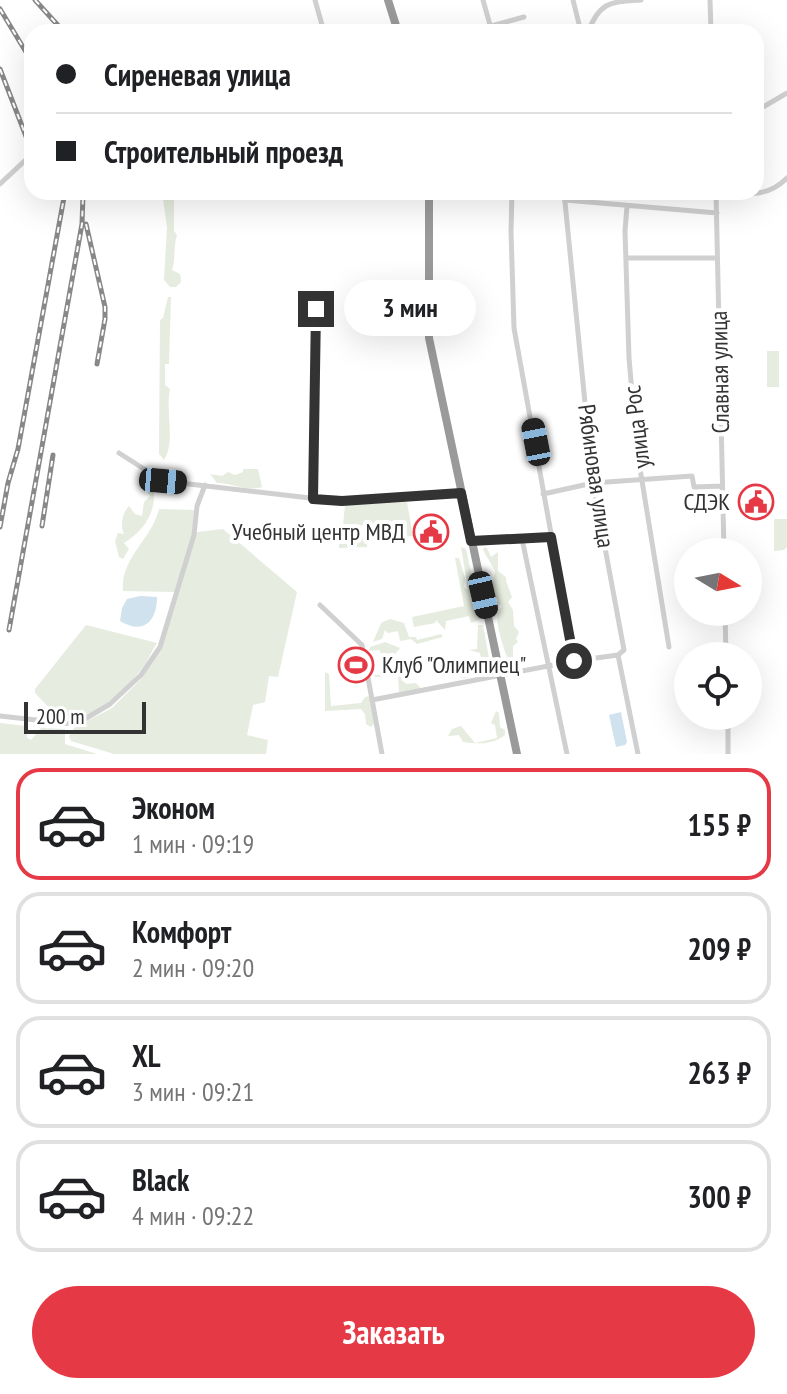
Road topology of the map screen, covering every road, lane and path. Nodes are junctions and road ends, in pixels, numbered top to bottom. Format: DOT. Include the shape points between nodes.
graph roads {
  1 [pos="315,0"];
  2 [pos="388,0"];
  3 [pos="483,0"];
  4 [pos="573,0"];
  5 [pos="641,0"];
  6 [pos="710,0"];
  7 [pos="524,17"];
  8 [pos="322,24"];
  9 [pos="396,24"];
  10 [pos="490,24"];
  11 [pos="505,24"];
  12 [pos="579,24"];
  13 [pos="592,24"];
  14 [pos="711,24"];
  15 [pos="787,93"];
  16 [pos="764,106"];
  17 [pos="24,162"];
  18 [pos="787,178"];
  19 [pos="0,184"];
  20 [pos="764,194"];
  21 [pos="429,200"];
  22 [pos="512,200"];
  23 [pos="565,200"];
  24 [pos="717,200"];
  25 [pos="627,206"];
  26 [pos="717,213"];
  27 [pos="627,258"];
  28 [pos="717,258"];
  29 [pos="316,309"];
  30 [pos="119,453"];
  31 [pos="643,479"];
  32 [pos="593,483"];
  33 [pos="205,485"];
  34 [pos="722,486"];
  35 [pos="461,493"];
  36 [pos="543,494"];
  37 [pos="313,499"];
  38 [pos="551,537"];
  39 [pos="724,538"];
  40 [pos="522,539"];
  41 [pos="471,541"];
  42 [pos="320,605"];
  43 [pos="669,647"];
  44 [pos="618,655"];
  45 [pos="574,661"];
  46 [pos="547,666"];
  47 [pos="500,674"];
  48 [pos="372,700"];
  49 [pos="0,716"];
  50 [pos="728,730"];
  51 [pos="382,754"];
  52 [pos="517,754"];
  53 [pos="567,754"];
  54 [pos="638,754"];
  55 [pos="728,754"];
  1 -- 8 [label="street"];
  2 -- 9 [label="highway"];
  3 -- 10 [label="street"];
  4 -- 12 [label="street"];
  5 -- 13 [label="street" via="605,5"];
  6 -- 14 [label="street"];
  7 -- 11 [label="street"];
  15 -- 16 [label="street"];
  17 -- 19 [label="street"];
  18 -- 20 [label="street"];
  21 -- 35 [label="highway" via="429,338"];
  22 -- 36 [label="street" via="514,328"];
  23 -- 25 [label="street"];
  23 -- 32 [label="street, Рябиновая улица"];
  24 -- 26 [label="street, Славная улица"];
  25 -- 26 [label="street"];
  25 -- 27 [label="street, улица Рос"];
  26 -- 28 [label="street, Славная улица"];
  27 -- 28 [label="street"];
  27 -- 31 [label="street, улица Рос" via="629,358"];
  28 -- 34 [label="street, Славная улица"];
  29 -- 37 [label="street"];
  30 -- 33 [label="street" via="163,481"];
  31 -- 32 [label="street"];
  31 -- 34 [label="street" via="692,476 694,487"];
  31 -- 43 [label="street, улица Рос"];
  32 -- 36 [label="street"];
  32 -- 44 [label="street, Рябиновая улица" via="624,650"];
  33 -- 37 [label="street"];
  33 -- 49 [label="street" via="160,647 141,675 110,704 80,722"];
  34 -- 39 [label="street, Славная улица"];
  35 -- 37 [label="street"];
  35 -- 41 [label="highway"];
  36 -- 38 [label="street"];
  38 -- 40 [label="street"];
  38 -- 45 [label="street"];
  40 -- 41 [label="street"];
  40 -- 46 [label="street"];
  41 -- 47 [label="highway"];
  42 -- 48 [label="street" via="362,645"];
  44 -- 45 [label="street"];
  44 -- 54 [label="street, Рябиновая улица"];
  45 -- 46 [label="street"];
  46 -- 47 [label="street"];
  46 -- 53 [label="street"];
  47 -- 48 [label="street"];
  47 -- 52 [label="highway"];
  48 -- 51 [label="street"];
  50 -- 55 [label="street"];
}
